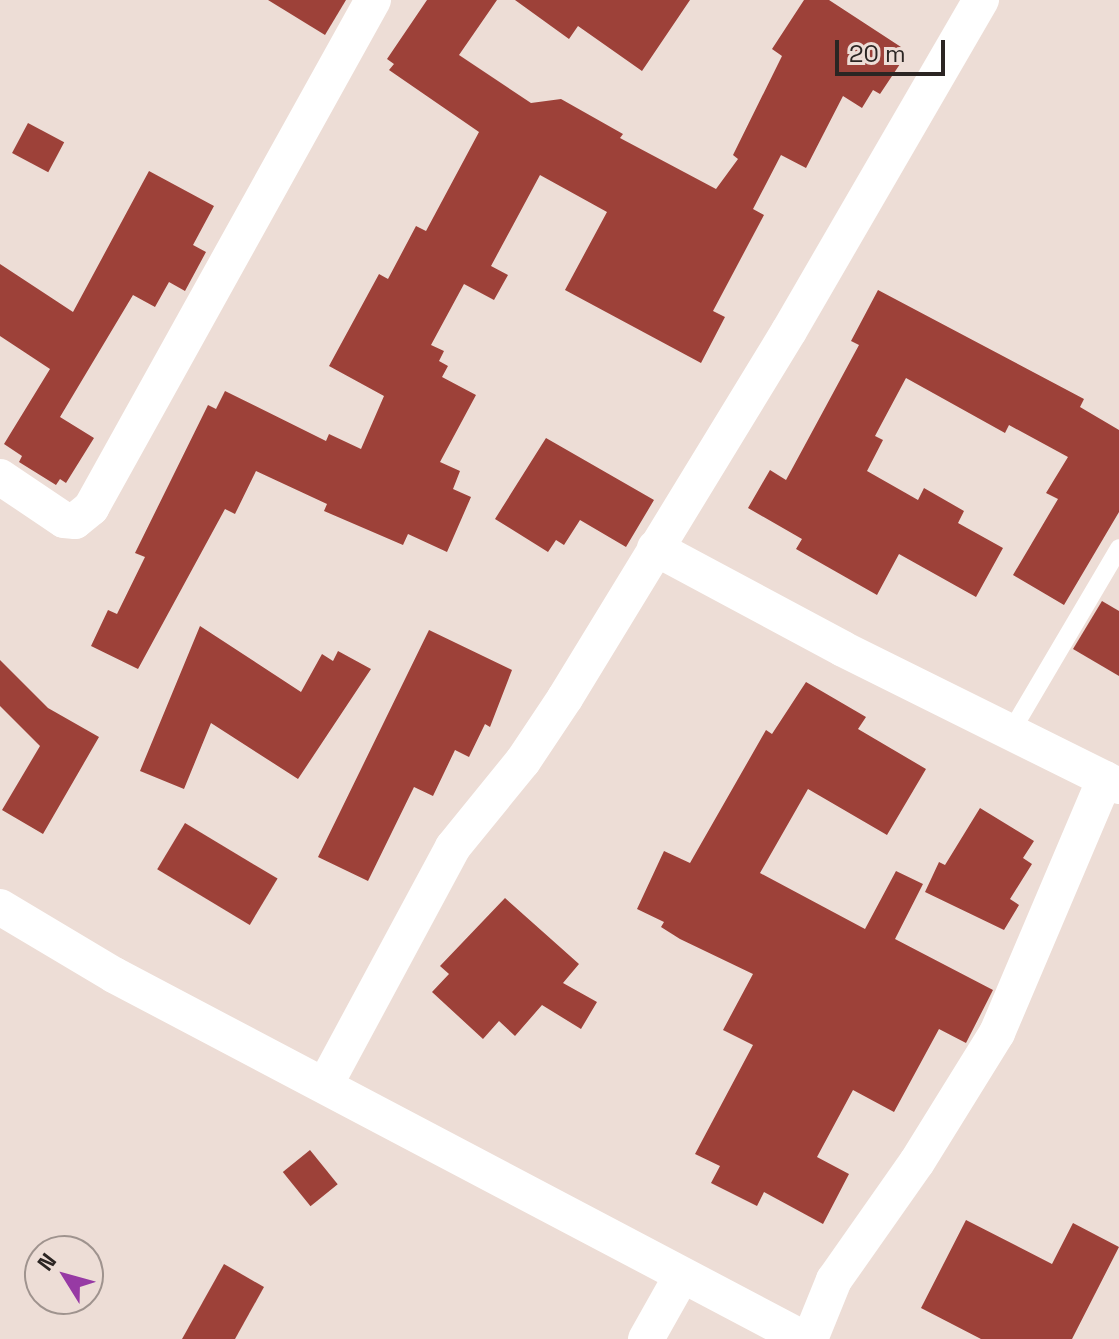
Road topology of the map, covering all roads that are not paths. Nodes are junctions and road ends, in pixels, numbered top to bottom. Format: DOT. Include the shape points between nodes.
graph roads {
  1 [pos="373,0"];
  2 [pos="981,0"];
  3 [pos="0,477"];
  4 [pos="655,548"];
  5 [pos="1119,548"];
  6 [pos="1012,730"];
  7 [pos="1112,782"];
  8 [pos="0,907"];
  9 [pos="326,1083"];
  10 [pos="681,1277"];
  11 [pos="646,1339"];
  12 [pos="804,1339"];
  13 [pos="810,1339"];
  1 -- 3 [label="street" via="91,508 75,521 64,520"];
  2 -- 4 [label="street" via="789,331"];
  4 -- 6 [label="street" via="843,649"];
  4 -- 9 [label="street" via="523,761 453,847"];
  5 -- 6 [label="lane"];
  6 -- 7 [label="street"];
  7 -- 13 [label="street" via="997,1033 917,1162 834,1280"];
  8 -- 9 [label="street" via="114,975"];
  9 -- 10 [label="street"];
  10 -- 11 [label="street"];
  10 -- 12 [label="street"];
}
